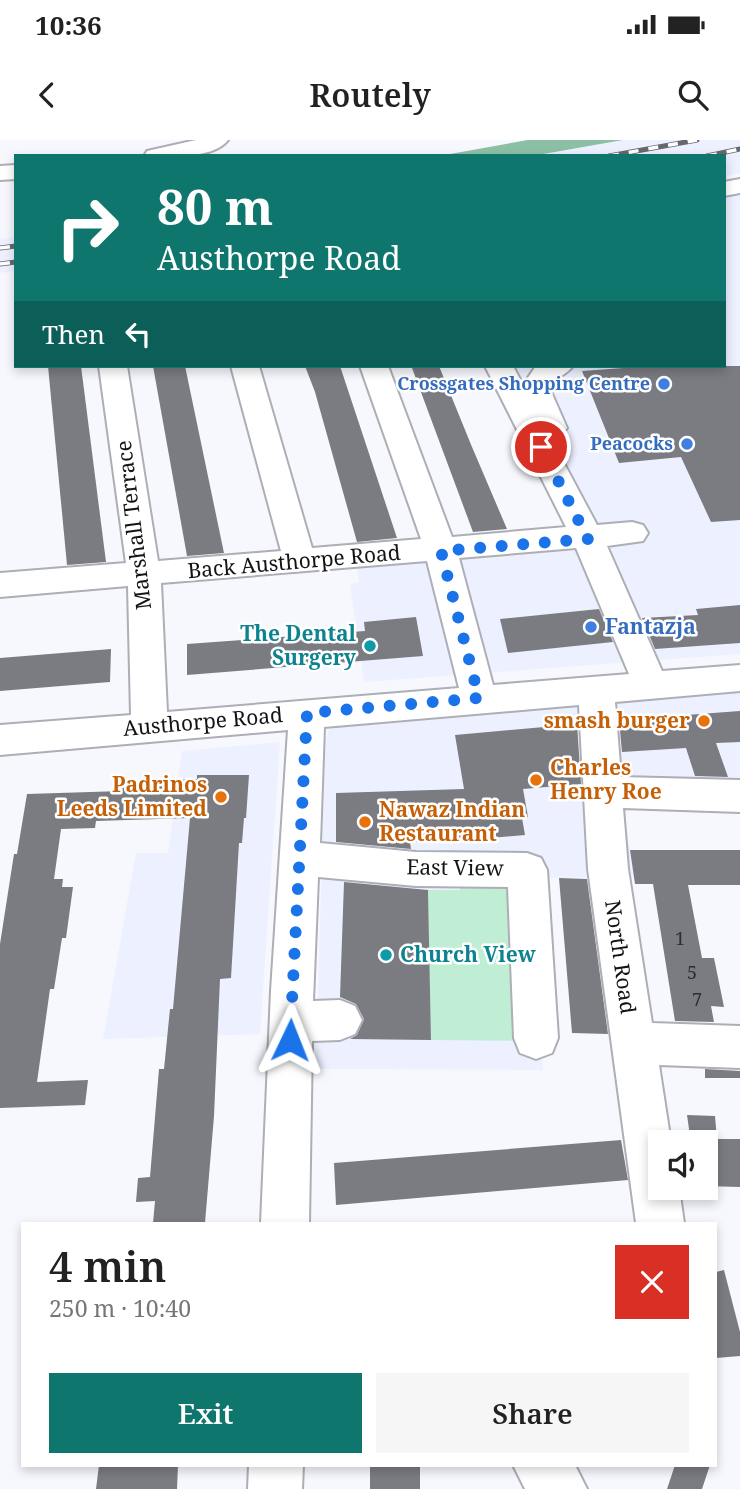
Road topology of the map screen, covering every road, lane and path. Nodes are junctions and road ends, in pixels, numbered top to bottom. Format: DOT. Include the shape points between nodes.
graph roads {
  1 [pos="217,140"];
  2 [pos="167,154"];
  3 [pos="113,368"];
  4 [pos="246,368"];
  5 [pos="375,368"];
  6 [pos="501,368"];
  7 [pos="554,368"];
  8 [pos="609,536"];
  9 [pos="441,551"];
  10 [pos="300,562"];
  11 [pos="144,574"];
  12 [pos="0,586"];
  13 [pos="740,678"];
  14 [pos="651,685"];
  15 [pos="596,690"];
  16 [pos="479,698"];
  17 [pos="307,713"];
  18 [pos="149,727"];
  19 [pos="0,740"];
  20 [pos="603,792"];
  21 [pos="740,796"];
  22 [pos="298,858"];
  23 [pos="340,1020"];
  24 [pos="291,1022"];
  25 [pos="536,1038"];
  26 [pos="632,1043"];
  27 [pos="740,1046"];
  28 [pos="285,1222"];
  29 [pos="660,1222"];
  30 [pos="276,1467"];
  31 [pos="542,1467"];
  32 [pos="275,1489"];
  33 [pos="560,1489"];
  1 -- 2 [label="street"];
  3 -- 11 [label="street, Marshall Terrace"];
  4 -- 10 [label="street"];
  5 -- 9 [label="street"];
  6 -- 8 [label="street"];
  7 -- 8 [label="street" via="535,387"];
  8 -- 9 [label="street, Back Austhorpe Road"];
  8 -- 14 [label="street"];
  9 -- 10 [label="street, Back Austhorpe Road"];
  9 -- 16 [label="street"];
  10 -- 11 [label="street, Back Austhorpe Road"];
  11 -- 12 [label="street, Back Austhorpe Road"];
  11 -- 18 [label="street, Marshall Terrace"];
  13 -- 14 [label="street, Austhorpe Road"];
  14 -- 15 [label="street, Austhorpe Road"];
  15 -- 16 [label="street, Austhorpe Road"];
  15 -- 20 [label="street, North Road"];
  16 -- 17 [label="street, Austhorpe Road"];
  17 -- 18 [label="street, Austhorpe Road"];
  17 -- 22 [label="street"];
  18 -- 19 [label="street, Austhorpe Road"];
  20 -- 21 [label="street"];
  20 -- 26 [label="street, North Road" via="607,869"];
  22 -- 24 [label="street"];
  22 -- 25 [label="street, East View" via="406,879 527,870"];
  23 -- 24 [label="street"];
  24 -- 28 [label="street"];
  26 -- 27 [label="street"];
  26 -- 29 [label="street, North Road"];
  30 -- 32 [label="street"];
  31 -- 33 [label="street"];
}
